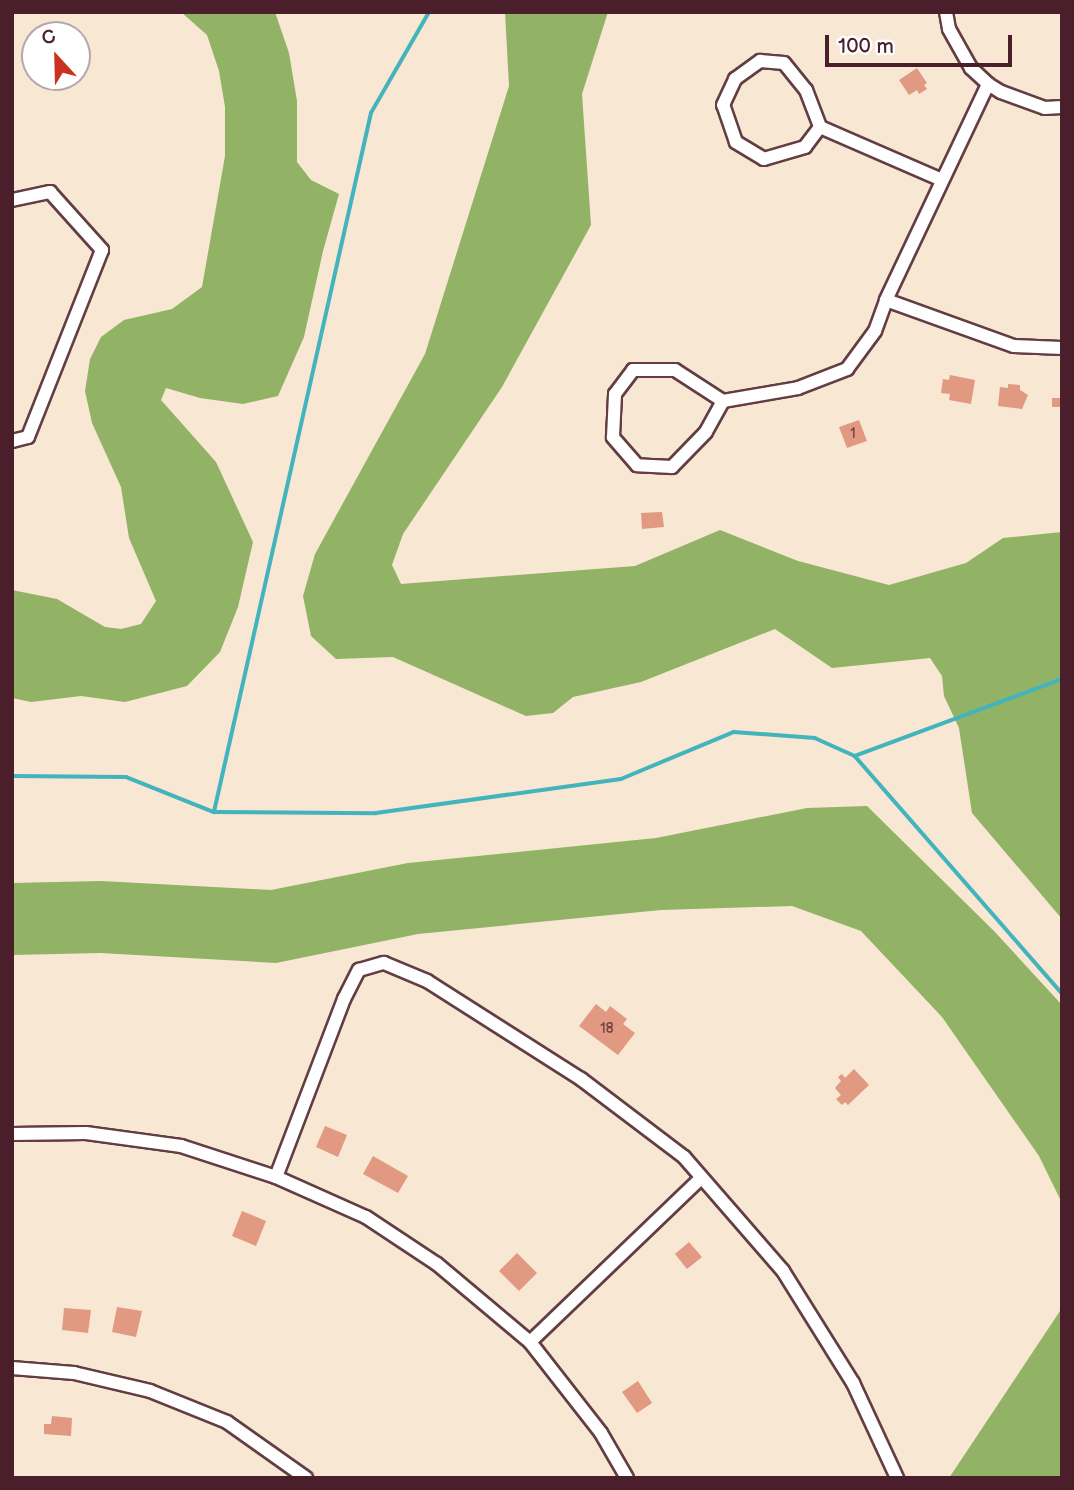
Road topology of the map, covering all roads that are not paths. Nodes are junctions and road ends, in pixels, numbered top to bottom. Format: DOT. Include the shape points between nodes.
graph roads {
  1 [pos="946,12"];
  2 [pos="988,84"];
  3 [pos="1062,107"];
  4 [pos="820,127"];
  5 [pos="942,180"];
  6 [pos="12,201"];
  7 [pos="886,300"];
  8 [pos="1062,348"];
  9 [pos="723,401"];
  10 [pos="12,441"];
  11 [pos="12,1134"];
  12 [pos="276,1177"];
  13 [pos="701,1178"];
  14 [pos="530,1342"];
  15 [pos="12,1368"];
  16 [pos="306,1478"];
  17 [pos="627,1478"];
  18 [pos="897,1478"];
  1 -- 2 [label="street" via="949,29 971,68"];
  2 -- 3 [label="street" via="1045,108"];
  2 -- 5 [label="street"];
  4 -- 4 [label="street" via="806,90 784,63 760,61 735,79 723,106 736,142 764,159 805,147"];
  4 -- 5 [label="street"];
  5 -- 7 [label="street"];
  6 -- 10 [label="street" via="50,192 102,250 29,437"];
  7 -- 8 [label="street" via="1014,346"];
  7 -- 9 [label="street" via="875,331 848,369 798,388"];
  9 -- 9 [label="street" via="675,370 633,370 615,394 613,437 637,465 672,467 706,432"];
  11 -- 12 [label="street" via="86,1133 180,1146"];
  12 -- 13 [label="street" via="349,989 359,970 384,963 426,981 581,1079 684,1157"];
  12 -- 14 [label="street" via="366,1217 437,1264"];
  13 -- 14 [label="street"];
  13 -- 18 [label="street" via="783,1271 853,1383"];
  14 -- 17 [label="street" via="601,1433"];
  15 -- 16 [label="street" via="74,1373 150,1391 227,1422"];
}
